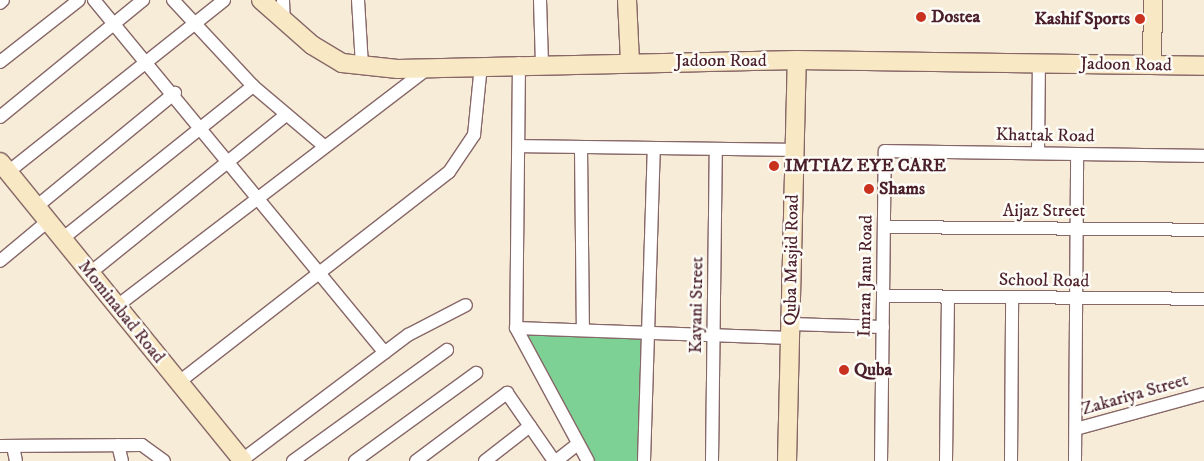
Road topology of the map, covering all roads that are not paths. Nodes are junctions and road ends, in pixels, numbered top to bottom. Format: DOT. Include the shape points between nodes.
graph roads {
  1 [pos="3,0"];
  2 [pos="79,0"];
  3 [pos="94,0"];
  4 [pos="143,0"];
  5 [pos="173,0"];
  6 [pos="224,0"];
  7 [pos="262,0"];
  8 [pos="282,0"];
  9 [pos="358,0"];
  10 [pos="540,0"];
  11 [pos="627,0"];
  12 [pos="1153,0"];
  13 [pos="0,3"];
  14 [pos="284,23"];
  15 [pos="114,24"];
  16 [pos="194,24"];
  17 [pos="148,60"];
  18 [pos="797,60"];
  19 [pos="630,61"];
  20 [pos="0,62"];
  21 [pos="519,63"];
  22 [pos="542,63"];
  23 [pos="1039,64"];
  24 [pos="362,65"];
  25 [pos="481,65"];
  26 [pos="1152,65"];
  27 [pos="1204,66"];
  28 [pos="428,68"];
  29 [pos="253,86"];
  30 [pos="175,94"];
  31 [pos="286,115"];
  32 [pos="0,117"];
  33 [pos="202,126"];
  34 [pos="324,146"];
  35 [pos="519,146"];
  36 [pos="581,147"];
  37 [pos="654,148"];
  38 [pos="716,149"];
  39 [pos="795,150"];
  40 [pos="885,151"];
  41 [pos="1038,153"];
  42 [pos="1077,154"];
  43 [pos="1204,156"];
  44 [pos="228,160"];
  45 [pos="4,167"];
  46 [pos="258,196"];
  47 [pos="36,207"];
  48 [pos="48,221"];
  49 [pos="884,228"];
  50 [pos="1077,229"];
  51 [pos="1204,230"];
  52 [pos="62,239"];
  53 [pos="0,261"];
  54 [pos="90,273"];
  55 [pos="321,274"];
  56 [pos="883,296"];
  57 [pos="948,297"];
  58 [pos="1012,298"];
  59 [pos="1204,299"];
  60 [pos="1076,300"];
  61 [pos="466,305"];
  62 [pos="117,306"];
  63 [pos="883,327"];
  64 [pos="516,328"];
  65 [pos="583,330"];
  66 [pos="791,331"];
  67 [pos="648,333"];
  68 [pos="715,335"];
  69 [pos="447,350"];
  70 [pos="385,353"];
  71 [pos="476,373"];
  72 [pos="179,382"];
  73 [pos="1204,394"];
  74 [pos="530,426"];
  75 [pos="1076,429"];
  76 [pos="578,444"];
  77 [pos="118,445"];
  78 [pos="6,446"];
  79 [pos="16,461"];
  80 [pos="122,461"];
  81 [pos="164,461"];
  82 [pos="243,461"];
  83 [pos="293,461"];
  84 [pos="355,461"];
  85 [pos="416,461"];
  86 [pos="486,461"];
  87 [pos="555,461"];
  88 [pos="588,461"];
  89 [pos="644,461"];
  90 [pos="712,461"];
  91 [pos="787,461"];
  92 [pos="881,461"];
  93 [pos="946,461"];
  94 [pos="1011,461"];
  95 [pos="1075,461"];
  1 -- 13 [label="street"];
  2 -- 20 [label="street"];
  3 -- 15 [label="street"];
  4 -- 15 [label="street"];
  5 -- 16 [label="street"];
  6 -- 16 [label="street"];
  7 -- 14 [label="street, Jadoon Road"];
  8 -- 14 [label="street"];
  9 -- 24 [label="street"];
  10 -- 22 [label="street"];
  11 -- 19 [label="street"];
  12 -- 26 [label="street"];
  14 -- 24 [label="street, Jadoon Road" via="342,63"];
  15 -- 17 [label="street"];
  15 -- 32 [label="street"];
  16 -- 17 [label="street"];
  16 -- 29 [label="street"];
  17 -- 30 [label="street"];
  17 -- 45 [label="street"];
  18 -- 19 [label="street, Jadoon Road"];
  18 -- 23 [label="street, Jadoon Road"];
  18 -- 39 [label="street, Quba Masjid Road"];
  19 -- 22 [label="street, Jadoon Road"];
  21 -- 22 [label="street, Jadoon Road"];
  21 -- 25 [label="street, Jadoon Road"];
  21 -- 35 [label="street"];
  23 -- 26 [label="street, Jadoon Road"];
  23 -- 41 [label="street"];
  24 -- 28 [label="street, Jadoon Road"];
  25 -- 28 [label="street, Jadoon Road"];
  25 -- 55 [label="street" via="474,135 449,172"];
  26 -- 27 [label="street, Jadoon Road"];
  28 -- 34 [label="street"];
  29 -- 31 [label="street"];
  29 -- 33 [label="street"];
  30 -- 33 [label="street"];
  30 -- 47 [label="street"];
  31 -- 34 [label="street"];
  31 -- 44 [label="street"];
  33 -- 44 [label="street"];
  33 -- 52 [label="street"];
  34 -- 46 [label="street"];
  35 -- 36 [label="street"];
  35 -- 64 [label="street"];
  36 -- 37 [label="street"];
  36 -- 65 [label="street"];
  37 -- 38 [label="street"];
  37 -- 67 [label="street"];
  38 -- 39 [label="street"];
  38 -- 68 [label="street, Kayani Street"];
  39 -- 66 [label="street, Quba Masjid Road"];
  40 -- 41 [label="street, Khattak Road"];
  40 -- 49 [label="street, Imran Janu Road"];
  41 -- 42 [label="street, Khattak Road"];
  42 -- 43 [label="street, Khattak Road"];
  42 -- 50 [label="street"];
  44 -- 46 [label="street"];
  44 -- 54 [label="street"];
  45 -- 47 [label="street, Mominabad Road"];
  46 -- 55 [label="street"];
  46 -- 62 [label="street"];
  47 -- 48 [label="street, Mominabad Road"];
  48 -- 52 [label="street, Mominabad Road"];
  48 -- 53 [label="street"];
  49 -- 50 [label="street, Aijaz Street"];
  49 -- 56 [label="street, Imran Janu Road"];
  50 -- 51 [label="street, Aijaz Street"];
  50 -- 60 [label="street"];
  52 -- 54 [label="street, Mominabad Road"];
  54 -- 62 [label="street, Mominabad Road"];
  55 -- 70 [label="street"];
  55 -- 72 [label="street"];
  56 -- 57 [label="street, School Road"];
  56 -- 63 [label="street, Imran Janu Road"];
  57 -- 58 [label="street, School Road"];
  57 -- 93 [label="street"];
  58 -- 60 [label="street, School Road"];
  58 -- 94 [label="street"];
  59 -- 60 [label="street, School Road"];
  60 -- 75 [label="street"];
  61 -- 70 [label="street"];
  62 -- 72 [label="street, Mominabad Road"];
  63 -- 66 [label="street"];
  63 -- 92 [label="street, Imran Janu Road"];
  64 -- 65 [label="street"];
  64 -- 76 [label="street"];
  65 -- 67 [label="street"];
  66 -- 68 [label="street"];
  66 -- 91 [label="street, Quba Masjid Road"];
  67 -- 68 [label="street"];
  67 -- 89 [label="street"];
  68 -- 90 [label="street, Kayani Street"];
  69 -- 83 [label="street"];
  70 -- 82 [label="street"];
  71 -- 84 [label="street"];
  72 -- 82 [label="street, Mominabad Road"];
  73 -- 75 [label="street, Zakariya Street"];
  74 -- 85 [label="street" via="507,393"];
  74 -- 86 [label="street"];
  74 -- 87 [label="street"];
  75 -- 95 [label="street"];
  76 -- 87 [label="street"];
  76 -- 88 [label="street"];
  77 -- 78 [label="street"];
  77 -- 80 [label="street"];
  77 -- 81 [label="street" via="142,445"];
  78 -- 79 [label="street"];
}
